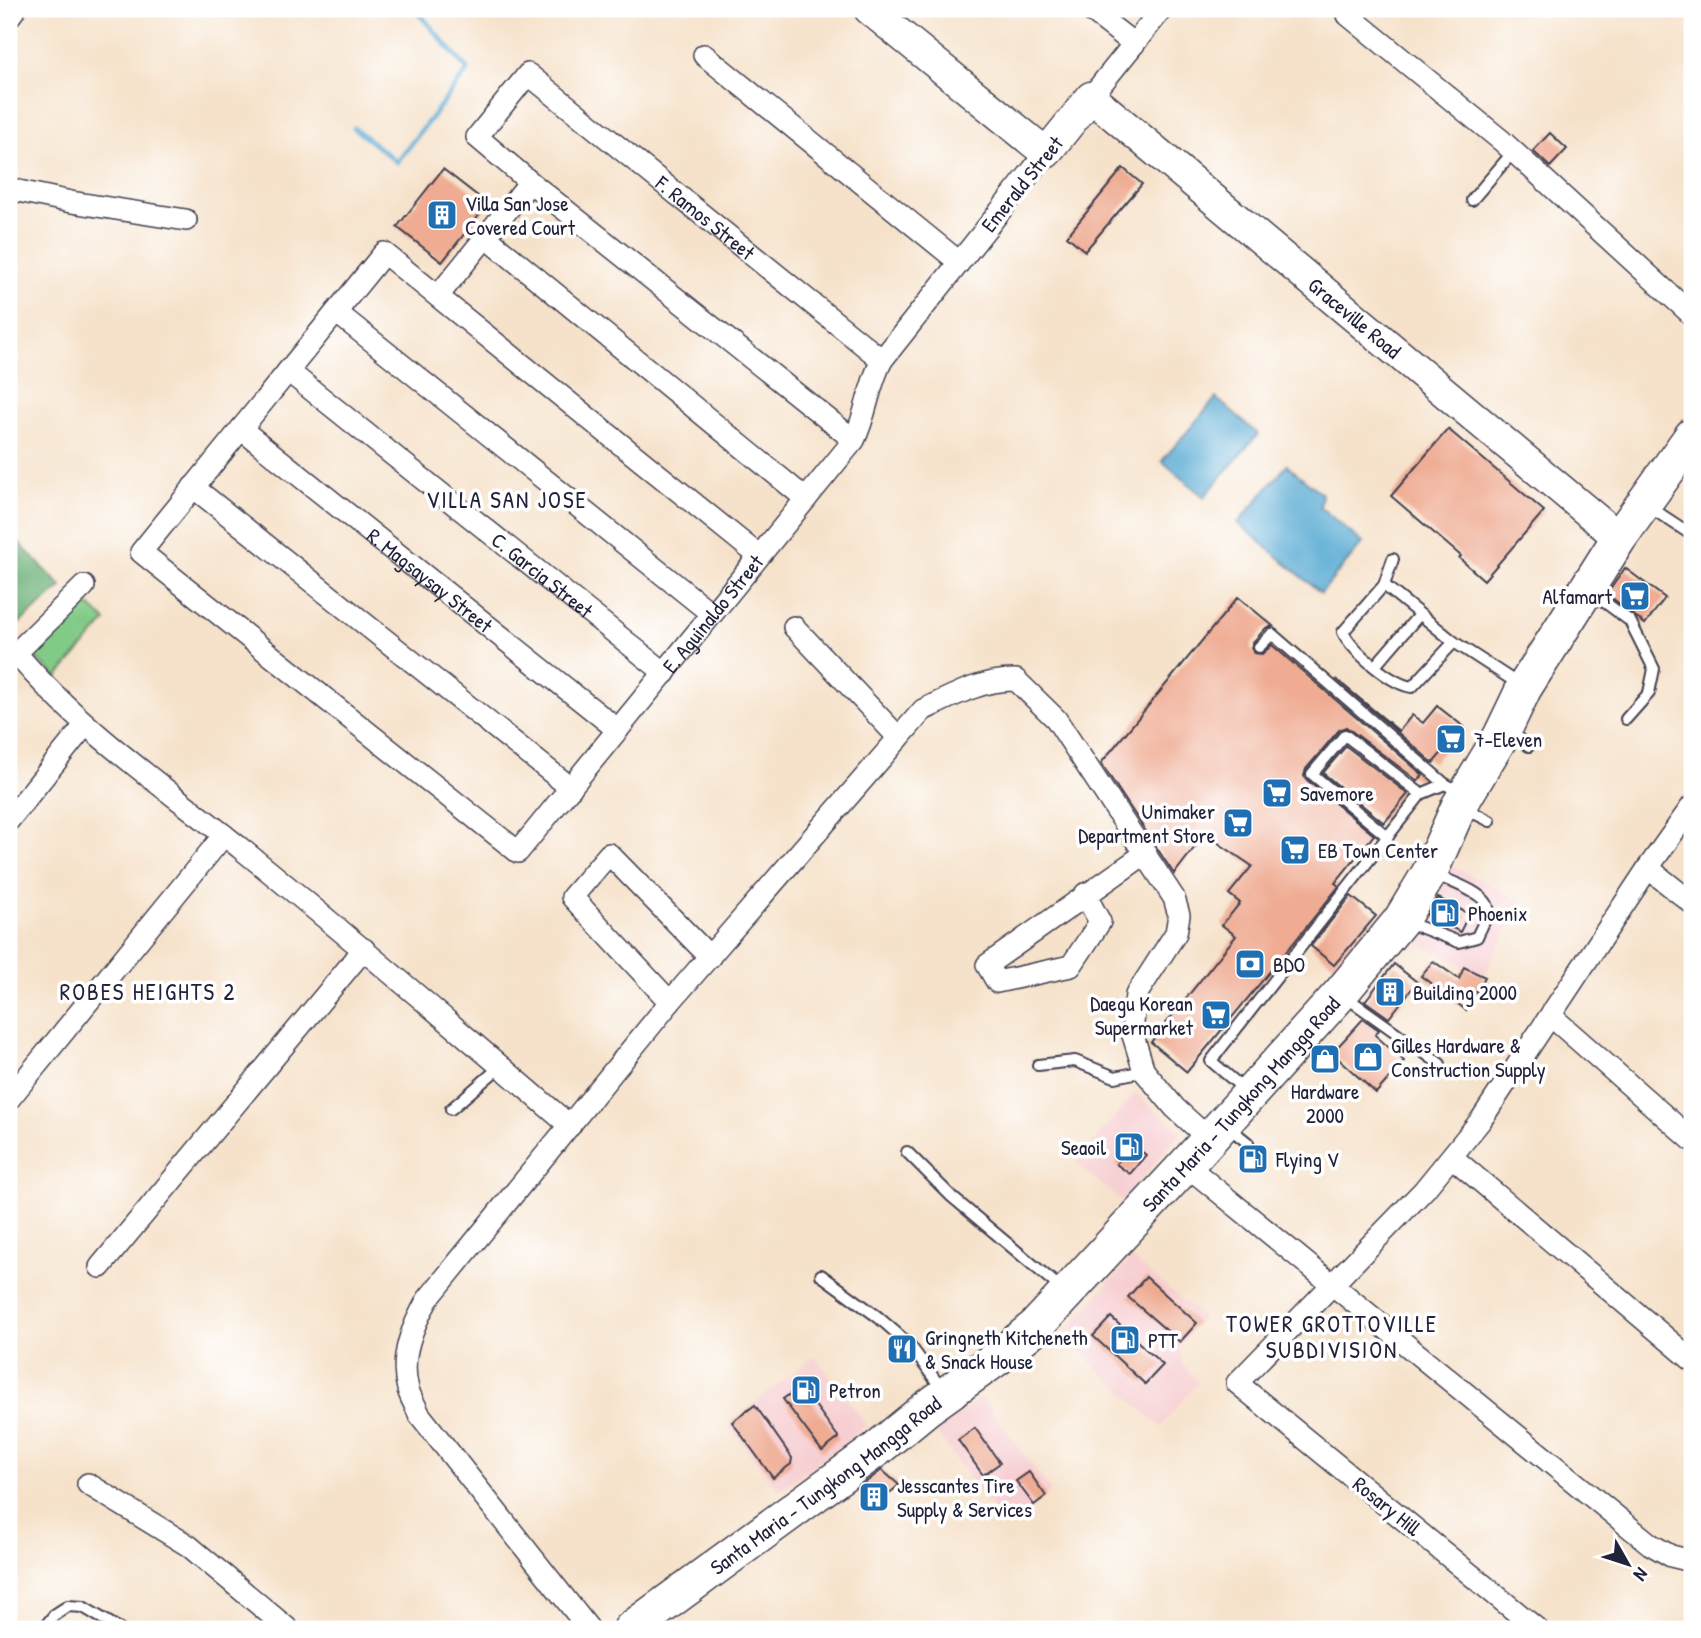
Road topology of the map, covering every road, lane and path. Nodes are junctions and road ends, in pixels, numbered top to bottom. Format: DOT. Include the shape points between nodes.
graph roads {
  1 [pos="15,9"];
  2 [pos="869,9"];
  3 [pos="1089,9"];
  4 [pos="1162,9"];
  5 [pos="1348,15"];
  6 [pos="9,17"];
  7 [pos="1134,44"];
  8 [pos="704,55"];
  9 [pos="1091,97"];
  10 [pos="1513,152"];
  11 [pos="1046,153"];
  12 [pos="530,183"];
  13 [pos="9,189"];
  14 [pos="1472,200"];
  15 [pos="186,220"];
  16 [pos="486,237"];
  17 [pos="959,262"];
  18 [pos="438,296"];
  19 [pos="336,312"];
  20 [pos="1692,315"];
  21 [pos="882,360"];
  22 [pos="288,371"];
  23 [pos="241,429"];
  24 [pos="853,440"];
  25 [pos="1690,445"];
  26 [pos="194,487"];
  27 [pos="806,499"];
  28 [pos="1643,503"];
  29 [pos="1692,535"];
  30 [pos="1619,538"];
  31 [pos="759,556"];
  32 [pos="1393,559"];
  33 [pos="84,586"];
  34 [pos="1384,586"];
  35 [pos="1586,589"];
  36 [pos="712,614"];
  37 [pos="1419,615"];
  38 [pos="794,627"];
  39 [pos="1454,642"];
  40 [pos="1259,647"];
  41 [pos="1375,666"];
  42 [pos="664,673"];
  43 [pos="1524,688"];
  44 [pos="1626,719"];
  45 [pos="86,724"];
  46 [pos="618,730"];
  47 [pos="899,738"];
  48 [pos="571,788"];
  49 [pos="1421,794"];
  50 [pos="1456,795"];
  51 [pos="1692,806"];
  52 [pos="9,820"];
  53 [pos="1490,821"];
  54 [pos="224,835"];
  55 [pos="1388,837"];
  56 [pos="1146,853"];
  57 [pos="1648,867"];
  58 [pos="1430,872"];
  59 [pos="1086,894"];
  60 [pos="1692,903"];
  61 [pos="1401,920"];
  62 [pos="364,949"];
  63 [pos="710,957"];
  64 [pos="1341,993"];
  65 [pos="670,1002"];
  66 [pos="1550,1016"];
  67 [pos="1440,1064"];
  68 [pos="1038,1065"];
  69 [pos="501,1066"];
  70 [pos="1144,1071"];
  71 [pos="1250,1094"];
  72 [pos="9,1099"];
  73 [pos="451,1110"];
  74 [pos="570,1125"];
  75 [pos="1227,1135"];
  76 [pos="1692,1140"];
  77 [pos="908,1152"];
  78 [pos="1452,1157"];
  79 [pos="1186,1165"];
  80 [pos="100,1267"];
  81 [pos="821,1275"];
  82 [pos="1332,1285"];
  83 [pos="1068,1294"];
  84 [pos="1692,1360"];
  85 [pos="946,1394"];
  86 [pos="88,1484"];
  87 [pos="1692,1561"];
  88 [pos="43,1629"];
  89 [pos="120,1629"];
  90 [pos="288,1629"];
  91 [pos="589,1629"];
  92 [pos="631,1629"];
  93 [pos="1537,1629"];
  1 -- 6 [label="street"];
  2 -- 11 [label="street"];
  3 -- 7 [label="street"];
  4 -- 7 [label="street, Emerald Street"];
  5 -- 10 [label="street"];
  7 -- 9 [label="street, Emerald Street"];
  8 -- 17 [label="street"];
  9 -- 11 [label="street, Emerald Street"];
  9 -- 30 [label="street, Graceville Road"];
  10 -- 14 [label="lane"];
  10 -- 20 [label="street"];
  11 -- 17 [label="street, Emerald Street"];
  12 -- 16 [label="street"];
  12 -- 21 [label="street, F. Ramos Street" via="477,137 528,74"];
  12 -- 24 [label="street"];
  13 -- 15 [label="street"];
  16 -- 18 [label="street"];
  16 -- 27 [label="street"];
  17 -- 21 [label="street, Emerald Street"];
  18 -- 19 [label="street" via="384,253"];
  18 -- 31 [label="street"];
  19 -- 22 [label="street"];
  19 -- 36 [label="street"];
  21 -- 24 [label="street, E. Aguinaldo Street"];
  22 -- 23 [label="street"];
  22 -- 42 [label="street, C. Garcia Street"];
  23 -- 26 [label="street"];
  23 -- 46 [label="street, R. Magsaysay Street"];
  24 -- 27 [label="street, E. Aguinaldo Street"];
  25 -- 28 [label="main road, Santa Maria - Tungkong Mangga Road"];
  26 -- 48 [label="street"];
  26 -- 48 [label="street, E. Aguinaldo Street" via="141,552 518,852"];
  27 -- 31 [label="street, E. Aguinaldo Street"];
  28 -- 29 [label="lane"];
  28 -- 30 [label="main road, Santa Maria - Tungkong Mangga Road"];
  30 -- 35 [label="main road, Santa Maria - Tungkong Mangga Road"];
  31 -- 36 [label="street, E. Aguinaldo Street"];
  32 -- 34 [label="lane"];
  33 -- 45 [label="street" via="16,653"];
  34 -- 37 [label="lane"];
  34 -- 41 [label="lane" via="1343,632 1348,644"];
  35 -- 43 [label="main road, Santa Maria - Tungkong Mangga Road"];
  35 -- 44 [label="lane" via="1630,621 1654,669 1649,693"];
  36 -- 42 [label="street, E. Aguinaldo Street"];
  37 -- 39 [label="lane"];
  37 -- 41 [label="lane"];
  38 -- 47 [label="street"];
  39 -- 41 [label="lane" via="1412,687"];
  39 -- 43 [label="lane"];
  40 -- 50 [label="lane" via="1272,634"];
  42 -- 46 [label="street, E. Aguinaldo Street"];
  43 -- 50 [label="main road, Santa Maria - Tungkong Mangga Road" via="1515,741"];
  45 -- 52 [label="street"];
  45 -- 54 [label="street"];
  46 -- 48 [label="street, E. Aguinaldo Street"];
  47 -- 56 [label="street" via="923,710 997,680 1016,680 1056,719"];
  47 -- 63 [label="street"];
  49 -- 50 [label="lane"];
  49 -- 55 [label="lane"];
  49 -- 55 [label="lane" via="1345,735 1312,774"];
  50 -- 53 [label="lane"];
  50 -- 58 [label="main road, Santa Maria - Tungkong Mangga Road"];
  51 -- 57 [label="street"];
  54 -- 62 [label="street"];
  54 -- 72 [label="street"];
  55 -- 71 [label="lane" via="1211,1060"];
  56 -- 59 [label="street"];
  56 -- 70 [label="street" via="1174,898 1179,915 1176,933 1136,995 1132,1032"];
  57 -- 60 [label="street"];
  57 -- 66 [label="street"];
  58 -- 61 [label="main road, Santa Maria - Tungkong Mangga Road"];
  58 -- 61 [label="lane" via="1488,903 1489,912 1477,937 1459,942"];
  59 -- 59 [label="street" via="987,965 997,982 1071,966 1100,922"];
  61 -- 64 [label="main road, Santa Maria - Tungkong Mangga Road"];
  62 -- 69 [label="street"];
  62 -- 80 [label="street"];
  63 -- 65 [label="street"];
  63 -- 65 [label="street" via="609,854 572,897"];
  64 -- 67 [label="lane"];
  64 -- 71 [label="main road, Santa Maria - Tungkong Mangga Road"];
  65 -- 74 [label="street"];
  66 -- 76 [label="street"];
  66 -- 78 [label="street"];
  68 -- 70 [label="lane" via="1076,1061 1115,1077"];
  69 -- 73 [label="lane"];
  69 -- 74 [label="street"];
  70 -- 75 [label="street" via="1175,1108"];
  71 -- 75 [label="main road, Santa Maria - Tungkong Mangga Road"];
  74 -- 91 [label="street" via="428,1299 414,1324 406,1355 407,1388 419,1414"];
  75 -- 79 [label="main road, Santa Maria - Tungkong Mangga Road"];
  77 -- 83 [label="lane" via="952,1198"];
  78 -- 82 [label="street"];
  78 -- 84 [label="street"];
  79 -- 82 [label="street" via="1237,1201"];
  79 -- 83 [label="main road, Santa Maria - Tungkong Mangga Road"];
  81 -- 85 [label="lane" via="909,1344"];
  82 -- 87 [label="street" via="1650,1544"];
  82 -- 93 [label="street, Rosary Hill" via="1237,1383"];
  83 -- 85 [label="main road, Santa Maria - Tungkong Mangga Road" via="1010,1348"];
  85 -- 92 [label="main road, Santa Maria - Tungkong Mangga Road"];
  86 -- 90 [label="street" via="189,1546"];
  88 -- 89 [label="lane" via="68,1606 83,1607"];
}
